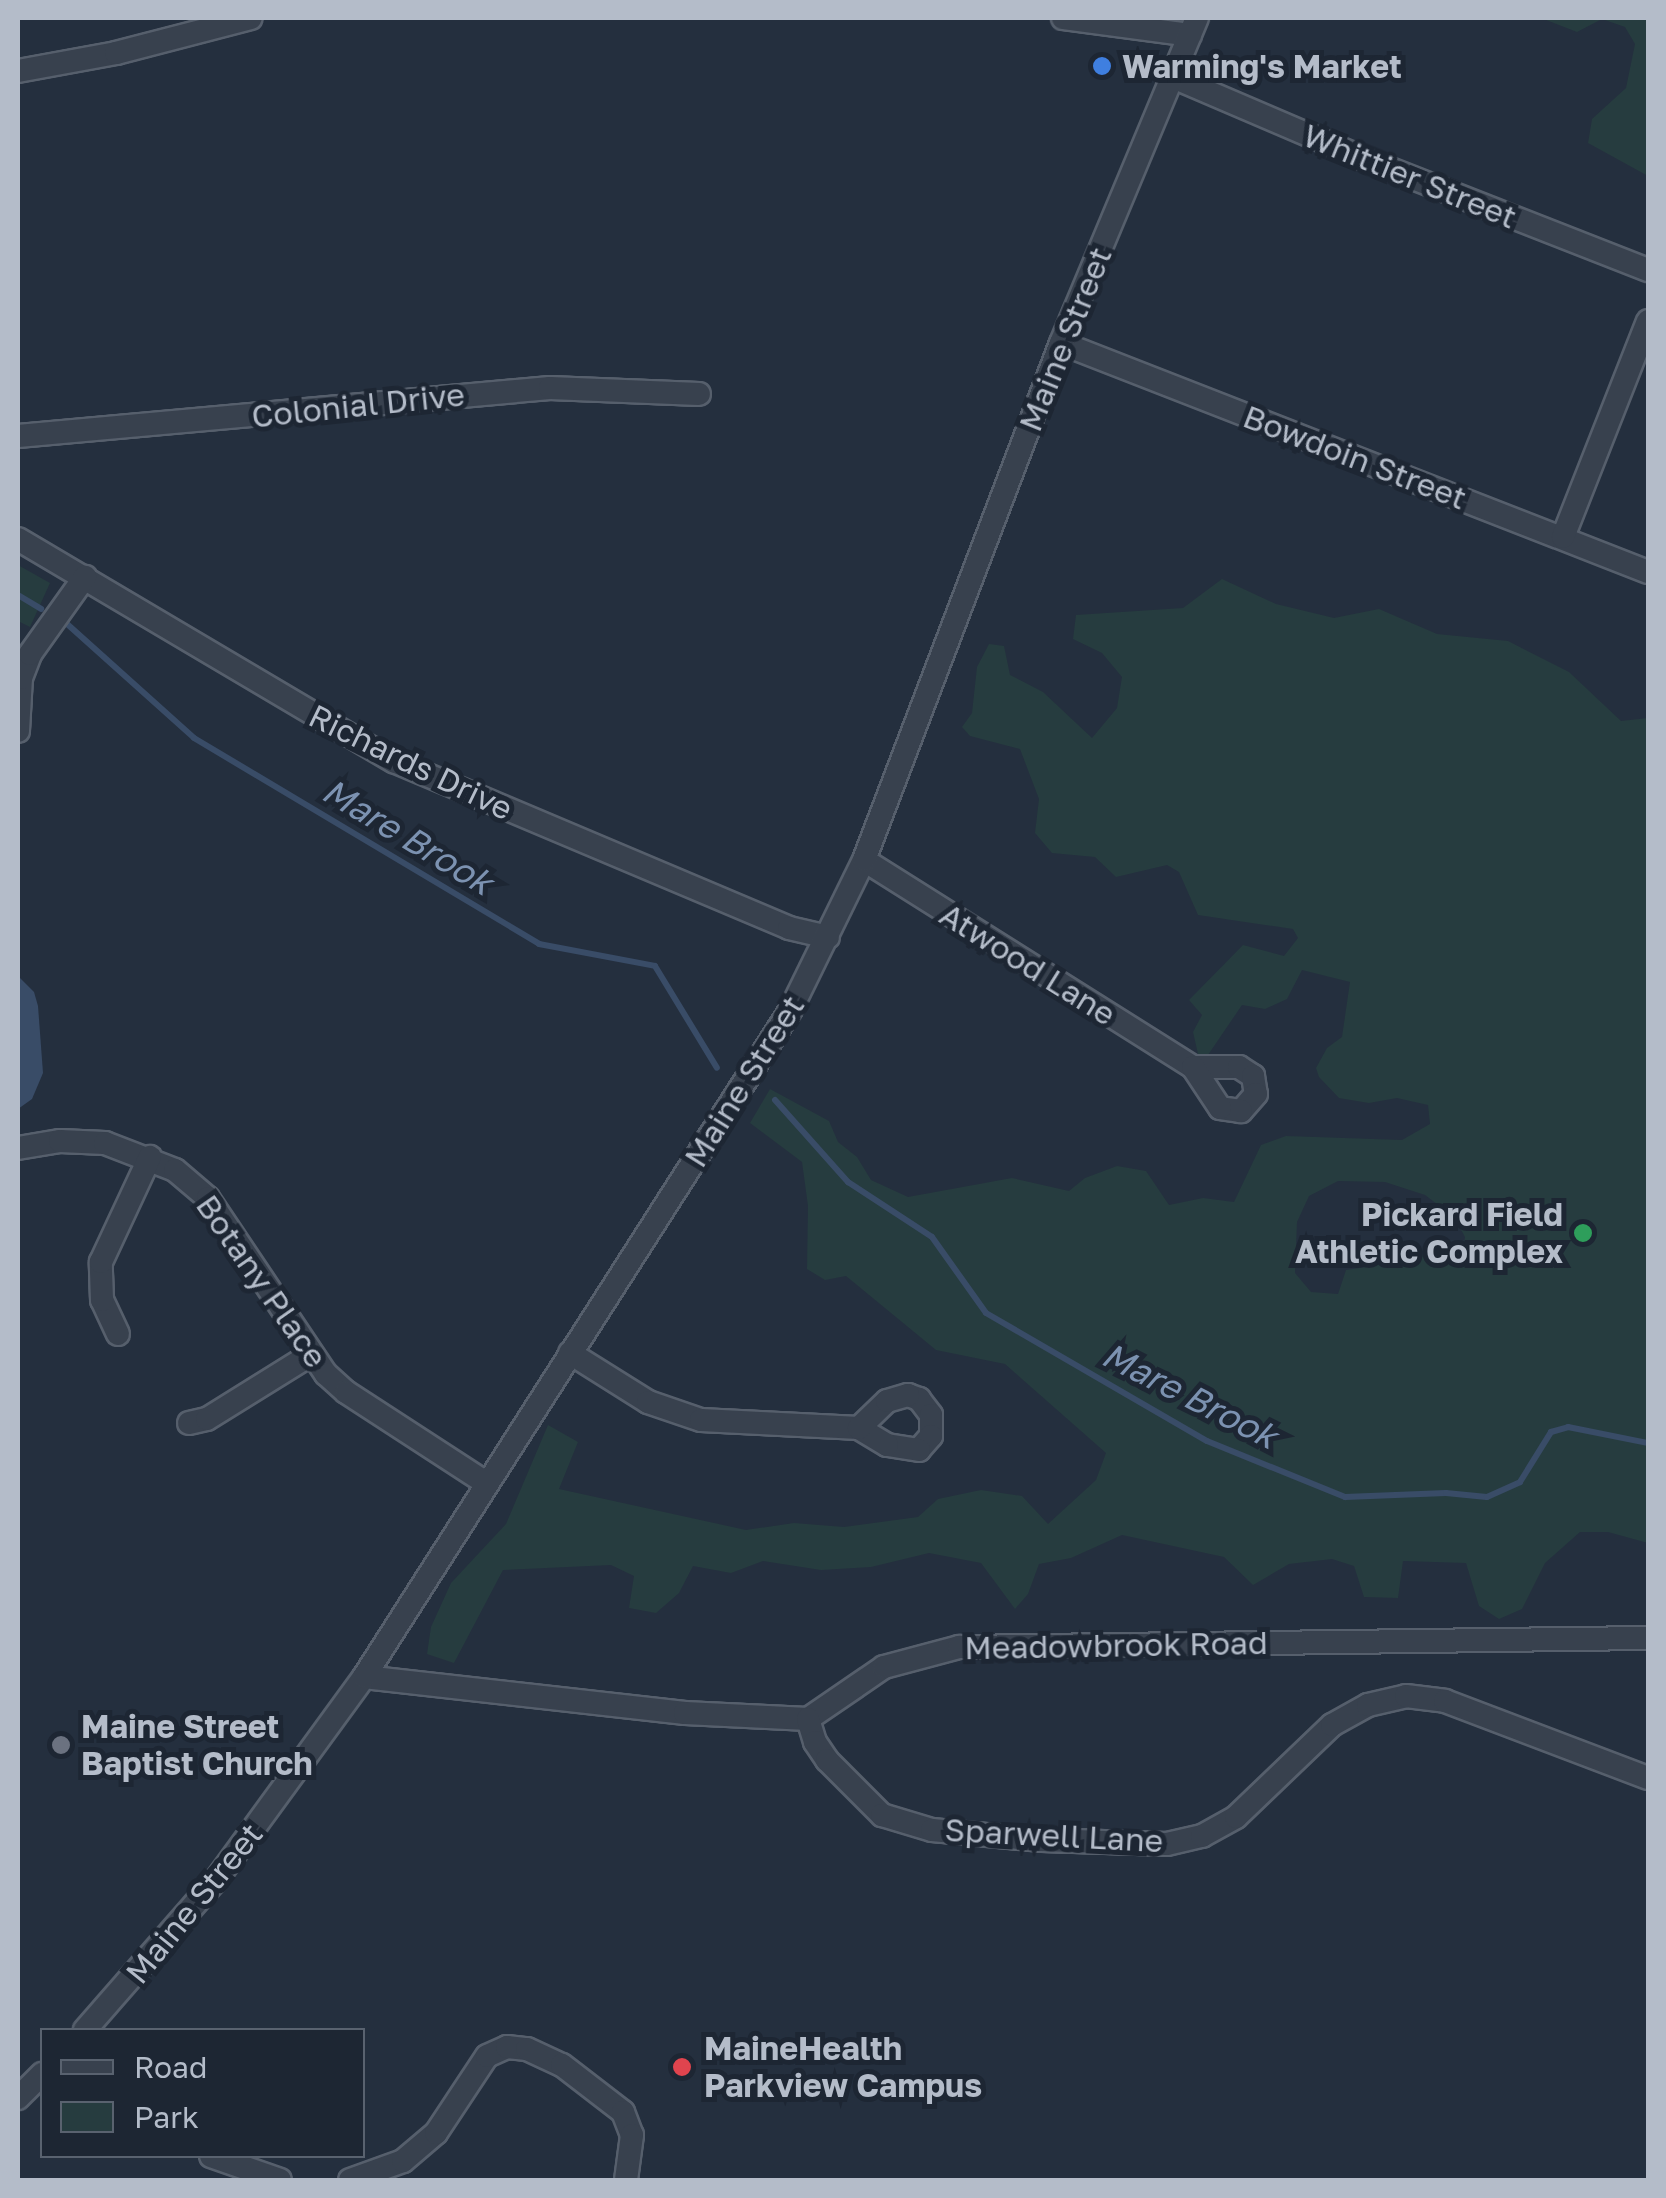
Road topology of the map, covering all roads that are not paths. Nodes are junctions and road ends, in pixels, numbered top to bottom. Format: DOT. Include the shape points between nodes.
graph roads {
  1 [pos="251,18"];
  2 [pos="1063,18"];
  3 [pos="1193,26"];
  4 [pos="18,71"];
  5 [pos="1173,77"];
  6 [pos="1648,270"];
  7 [pos="1648,321"];
  8 [pos="1061,343"];
  9 [pos="699,394"];
  10 [pos="18,436"];
  11 [pos="1564,537"];
  12 [pos="18,538"];
  13 [pos="1648,572"];
  14 [pos="85,578"];
  15 [pos="18,732"];
  16 [pos="864,860"];
  17 [pos="828,937"];
  18 [pos="1192,1067"];
  19 [pos="18,1148"];
  20 [pos="150,1157"];
  21 [pos="118,1334"];
  22 [pos="570,1353"];
  23 [pos="310,1355"];
  24 [pos="188,1424"];
  25 [pos="859,1428"];
  26 [pos="486,1483"];
  27 [pos="1648,1638"];
  28 [pos="364,1676"];
  29 [pos="808,1719"];
  30 [pos="1648,1778"];
  31 [pos="87,2028"];
  32 [pos="40,2076"];
  33 [pos="19,2093"];
  34 [pos="217,2158"];
  35 [pos="280,2180"];
  36 [pos="350,2180"];
  37 [pos="626,2180"];
  1 -- 4 [label="street"];
  2 -- 3 [label="street"];
  3 -- 5 [label="street, Maine Street"];
  5 -- 6 [label="street, Whittier Street"];
  5 -- 8 [label="street, Maine Street"];
  7 -- 11 [label="street"];
  8 -- 11 [label="street, Bowdoin Street"];
  8 -- 16 [label="street, Maine Street"];
  9 -- 10 [label="street, Colonial Drive" via="550,388"];
  11 -- 13 [label="street, Bowdoin Street"];
  12 -- 14 [label="street, Richards Drive"];
  14 -- 15 [label="street" via="30,654 21,678"];
  14 -- 17 [label="street, Richards Drive" via="394,761 789,928"];
  16 -- 17 [label="street, Maine Street"];
  16 -- 18 [label="street, Atwood Lane"];
  17 -- 22 [label="street, Maine Street" via="790,1012"];
  19 -- 20 [label="street, Botany Place" via="84,1141"];
  20 -- 21 [label="street" via="102,1262 102,1300"];
  20 -- 23 [label="street, Botany Place" via="208,1198"];
  22 -- 25 [label="street" via="648,1402 689,1417"];
  22 -- 26 [label="street, Maine Street"];
  23 -- 24 [label="street"];
  23 -- 26 [label="street, Botany Place" via="346,1392"];
  26 -- 28 [label="street, Maine Street"];
  27 -- 29 [label="street, Meadowbrook Road" via="959,1647 884,1666"];
  28 -- 29 [label="street" via="685,1713"];
  28 -- 31 [label="street, Maine Street" via="216,1880"];
  29 -- 30 [label="street, Sparwell Lane" via="828,1760 882,1814 932,1830 1042,1840 1149,1844 1202,1836 1236,1818 1332,1726 1368,1706 1406,1696 1445,1701"];
  32 -- 33 [label="street"];
  34 -- 35 [label="street"];
  36 -- 37 [label="street" via="404,2161 436,2133 487,2056 507,2047 562,2065 623,2112 632,2134"];
}
